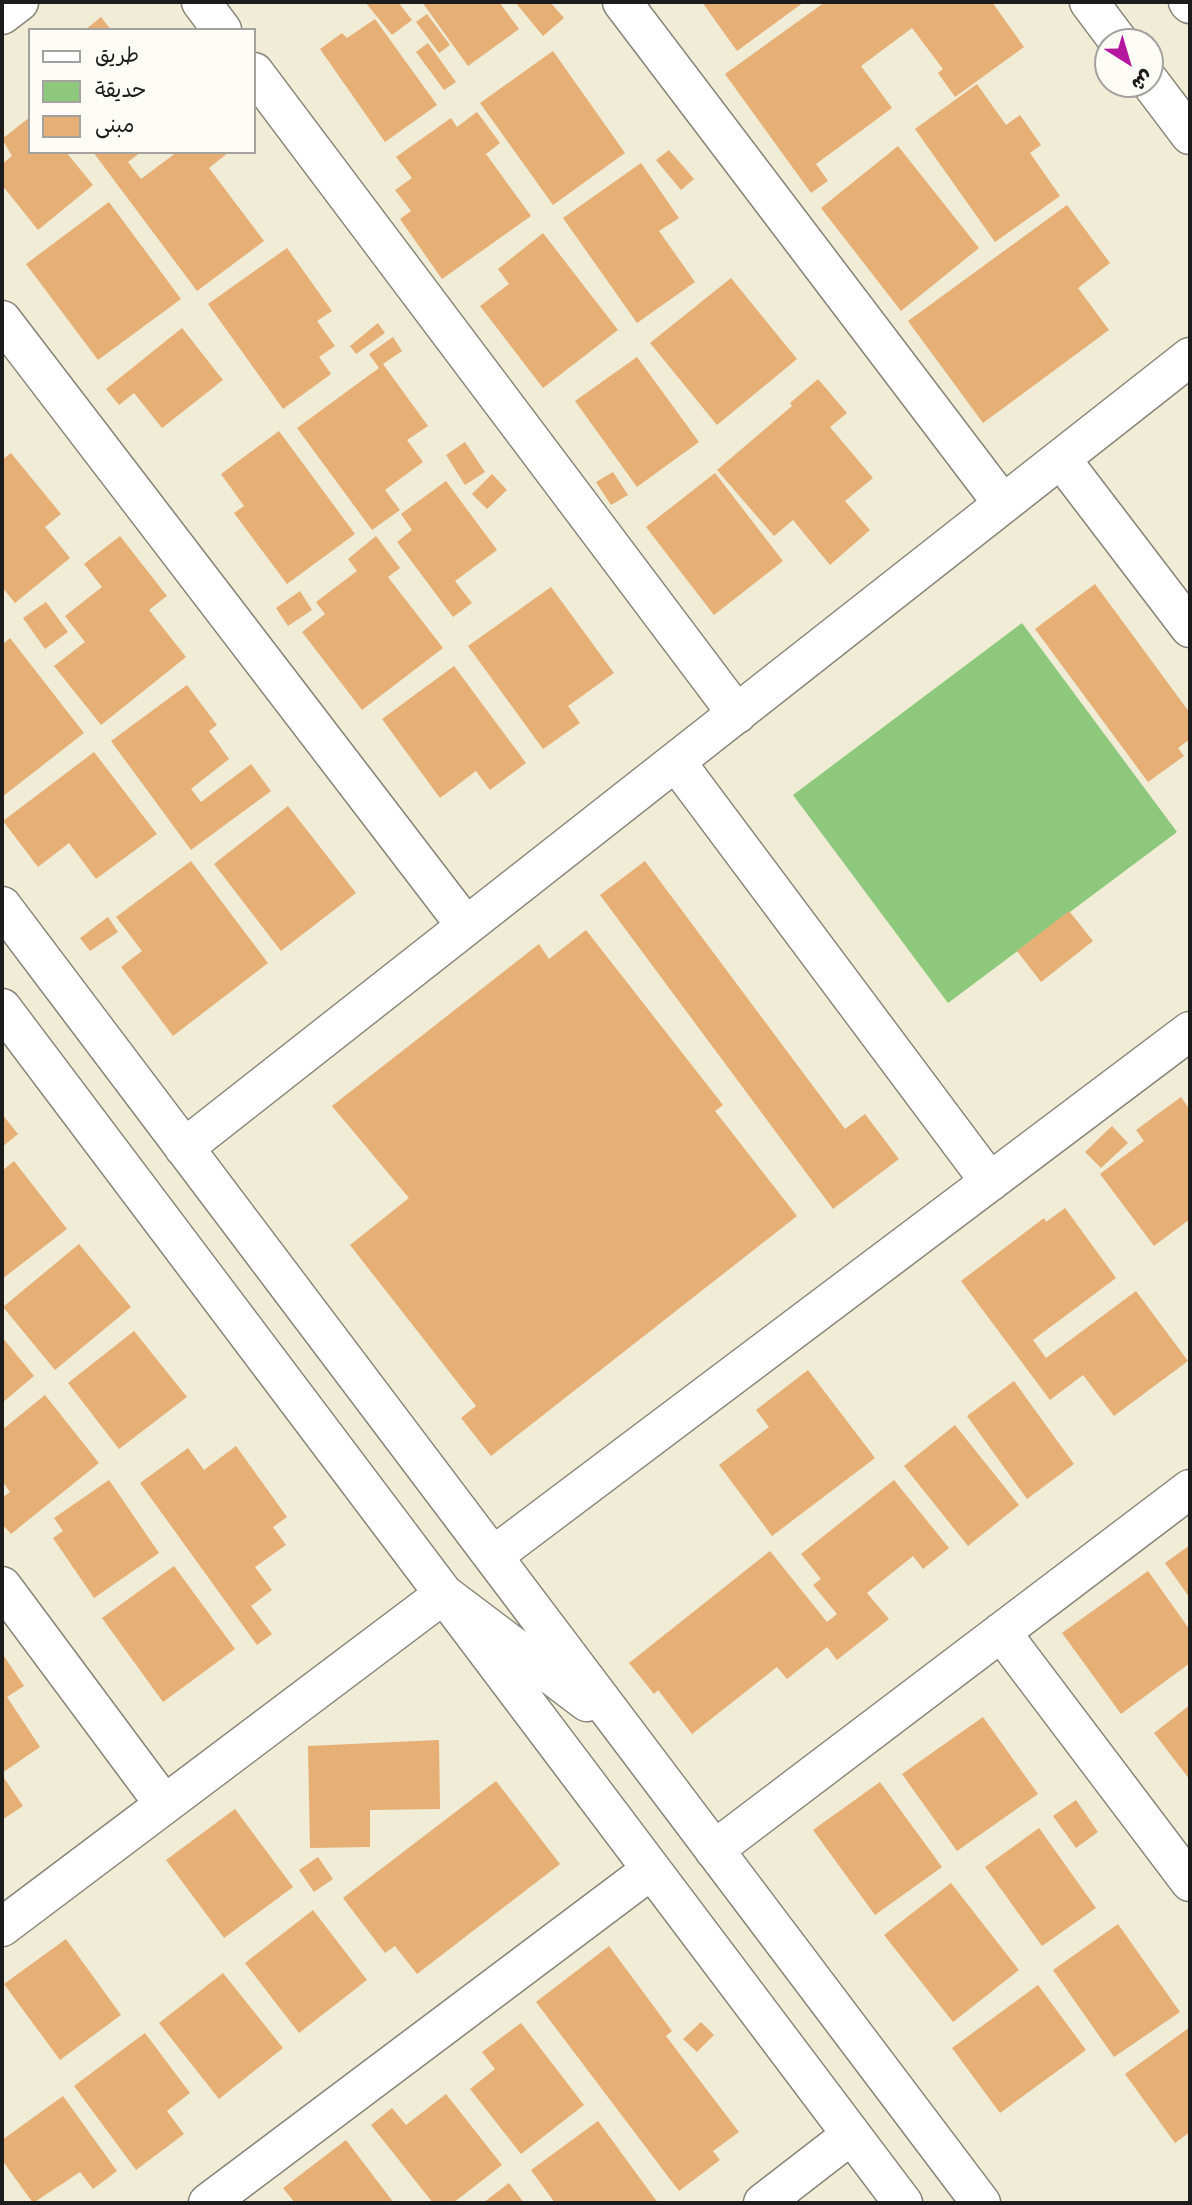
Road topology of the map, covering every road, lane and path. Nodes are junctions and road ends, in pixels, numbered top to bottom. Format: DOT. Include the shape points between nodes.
graph roads {
  1 [pos="19,2"];
  2 [pos="201,2"];
  3 [pos="621,2"];
  4 [pos="1088,2"];
  5 [pos="2,15"];
  6 [pos="220,28"];
  7 [pos="1108,28"];
  8 [pos="256,75"];
  9 [pos="1162,98"];
  10 [pos="1190,135"];
  11 [pos="2,320"];
  12 [pos="1190,357"];
  13 [pos="1061,459"];
  14 [pos="1003,504"];
  15 [pos="1190,628"];
  16 [pos="737,713"];
  17 [pos="676,762"];
  18 [pos="2,906"];
  19 [pos="466,926"];
  20 [pos="2,1009"];
  21 [pos="1190,1031"];
  22 [pos="184,1148"];
  23 [pos="990,1182"];
  24 [pos="1190,1489"];
  25 [pos="493,1556"];
  26 [pos="2,1586"];
  27 [pos="444,1594"];
  28 [pos="1001,1632"];
  29 [pos="622,1729"];
  30 [pos="164,1804"];
  31 [pos="714,1850"];
  32 [pos="652,1870"];
  33 [pos="1190,1882"];
  34 [pos="2,1927"];
  35 [pos="851,2135"];
  36 [pos="208,2203"];
  37 [pos="763,2203"];
  38 [pos="903,2203"];
  39 [pos="981,2203"];
  1 -- 5 [label="street"];
  2 -- 6 [label="street"];
  3 -- 14 [label="street"];
  4 -- 7 [label="street"];
  8 -- 16 [label="street"];
  9 -- 10 [label="street"];
  11 -- 19 [label="street"];
  12 -- 13 [label="street"];
  13 -- 14 [label="street"];
  13 -- 15 [label="street"];
  14 -- 16 [label="street"];
  16 -- 17 [label="street"];
  17 -- 19 [label="street"];
  17 -- 23 [label="street"];
  18 -- 22 [label="street"];
  19 -- 22 [label="street"];
  20 -- 27 [label="street"];
  21 -- 23 [label="street"];
  22 -- 25 [label="street"];
  23 -- 25 [label="street"];
  24 -- 28 [label="street"];
  25 -- 29 [label="street"];
  26 -- 30 [label="street"];
  27 -- 29 [label="street"];
  27 -- 30 [label="street"];
  27 -- 32 [label="street"];
  28 -- 31 [label="street"];
  28 -- 33 [label="street"];
  29 -- 31 [label="street"];
  30 -- 34 [label="street"];
  31 -- 39 [label="street"];
  32 -- 35 [label="street"];
  32 -- 36 [label="street"];
  35 -- 37 [label="street"];
  35 -- 38 [label="street"];
}
